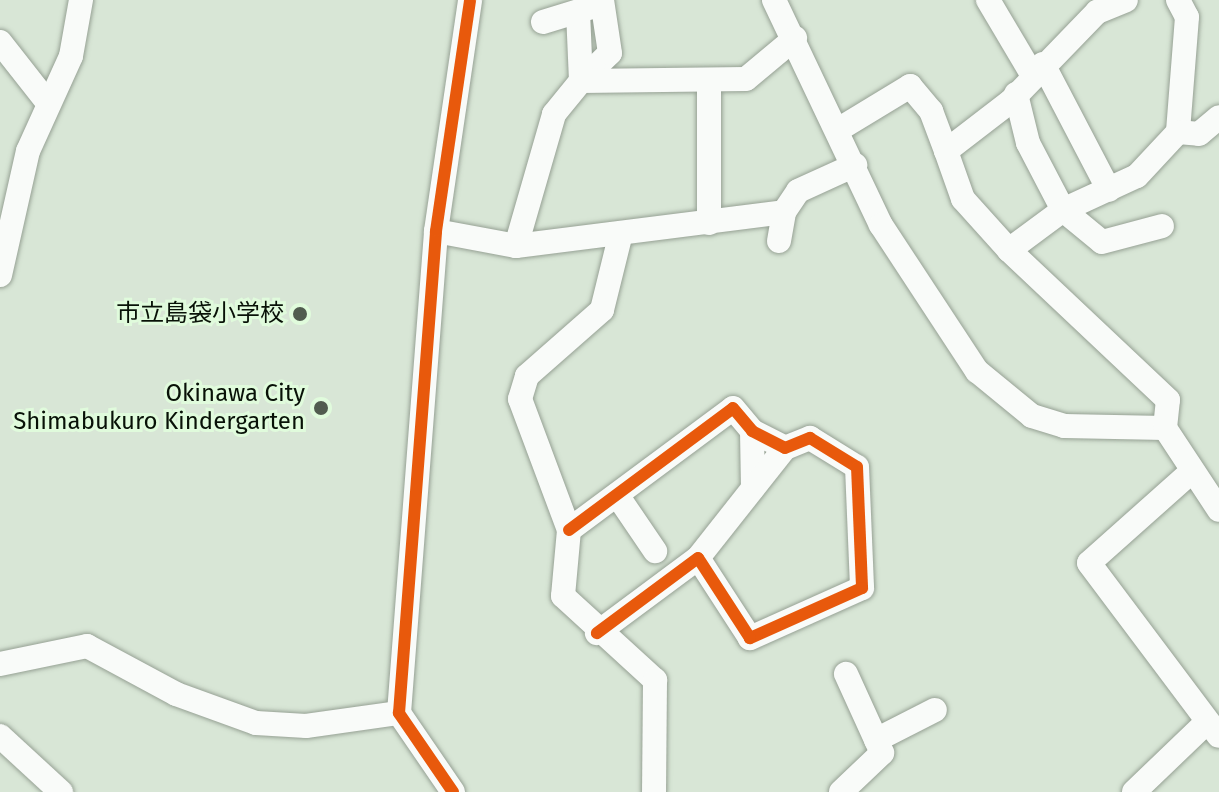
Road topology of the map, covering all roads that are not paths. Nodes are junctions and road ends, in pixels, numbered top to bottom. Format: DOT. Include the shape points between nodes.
graph roads {
  1 [pos="81,0"];
  2 [pos="470,0"];
  3 [pos="774,0"];
  4 [pos="988,0"];
  5 [pos="1126,0"];
  6 [pos="1178,0"];
  7 [pos="602,2"];
  8 [pos="578,12"];
  9 [pos="543,22"];
  10 [pos="795,38"];
  11 [pos="0,42"];
  12 [pos="1038,69"];
  13 [pos="709,80"];
  14 [pos="581,81"];
  15 [pos="1016,94"];
  16 [pos="48,103"];
  17 [pos="1219,117"];
  18 [pos="841,128"];
  19 [pos="1178,132"];
  20 [pos="946,151"];
  21 [pos="855,165"];
  22 [pos="1109,190"];
  23 [pos="1063,210"];
  24 [pos="784,212"];
  25 [pos="709,223"];
  26 [pos="1162,226"];
  27 [pos="436,231"];
  28 [pos="620,237"];
  29 [pos="779,241"];
  30 [pos="516,246"];
  31 [pos="1009,250"];
  32 [pos="0,275"];
  33 [pos="1165,428"];
  34 [pos="752,431"];
  35 [pos="785,448"];
  36 [pos="1190,473"];
  37 [pos="753,488"];
  38 [pos="617,495"];
  39 [pos="1219,510"];
  40 [pos="569,530"];
  41 [pos="655,551"];
  42 [pos="698,558"];
  43 [pos="597,633"];
  44 [pos="0,664"];
  45 [pos="846,674"];
  46 [pos="935,710"];
  47 [pos="399,713"];
  48 [pos="1213,730"];
  49 [pos="0,736"];
  50 [pos="876,740"];
  51 [pos="61,792"];
  52 [pos="453,792"];
  53 [pos="654,792"];
  54 [pos="841,792"];
  55 [pos="1134,792"];
  1 -- 16 [label="street" via="71,56"];
  2 -- 27 [label="street"];
  3 -- 10 [label="street"];
  4 -- 12 [label="street"];
  5 -- 12 [label="street" via="1097,12"];
  6 -- 19 [label="street" via="1187,17"];
  7 -- 8 [label="street"];
  7 -- 14 [label="street" via="610,53"];
  8 -- 9 [label="street"];
  8 -- 14 [label="street"];
  10 -- 13 [label="street" via="746,79"];
  10 -- 18 [label="street"];
  11 -- 16 [label="street"];
  12 -- 15 [label="street"];
  12 -- 22 [label="street"];
  13 -- 14 [label="street"];
  13 -- 25 [label="street"];
  14 -- 30 [label="street" via="554,114"];
  15 -- 20 [label="street"];
  15 -- 23 [label="street" via="1028,143"];
  16 -- 32 [label="street" via="28,151"];
  17 -- 19 [label="street" via="1199,134"];
  18 -- 20 [label="street" via="910,86 931,111"];
  18 -- 21 [label="street"];
  19 -- 22 [label="street" via="1162,157"];
  20 -- 31 [label="street" via="963,199"];
  21 -- 24 [label="street" via="798,191"];
  21 -- 33 [label="street" via="881,225 977,371 1032,416 1064,426"];
  22 -- 23 [label="street"];
  23 -- 26 [label="street" via="1102,242"];
  23 -- 31 [label="street"];
  24 -- 25 [label="street"];
  24 -- 29 [label="street"];
  25 -- 28 [label="street"];
  27 -- 30 [label="street"];
  27 -- 47 [label="street"];
  28 -- 30 [label="street"];
  28 -- 40 [label="street" via="602,310 527,376 520,399"];
  31 -- 33 [label="street" via="1168,400"];
  33 -- 36 [label="street"];
  34 -- 35 [label="street"];
  34 -- 37 [label="street"];
  34 -- 38 [label="street" via="733,408"];
  35 -- 37 [label="street"];
  35 -- 42 [label="street" via="810,438 857,467 862,588 750,638"];
  36 -- 39 [label="street"];
  36 -- 48 [label="street" via="1089,563"];
  37 -- 42 [label="street"];
  38 -- 40 [label="street"];
  38 -- 41 [label="street"];
  40 -- 43 [label="street" via="563,596"];
  42 -- 43 [label="street"];
  43 -- 53 [label="street" via="655,680"];
  44 -- 47 [label="street" via="87,646 176,694 256,723 306,726"];
  45 -- 50 [label="street"];
  46 -- 50 [label="street"];
  47 -- 52 [label="street"];
  48 -- 55 [label="street"];
  49 -- 51 [label="street"];
  50 -- 54 [label="street" via="882,753"];
}
